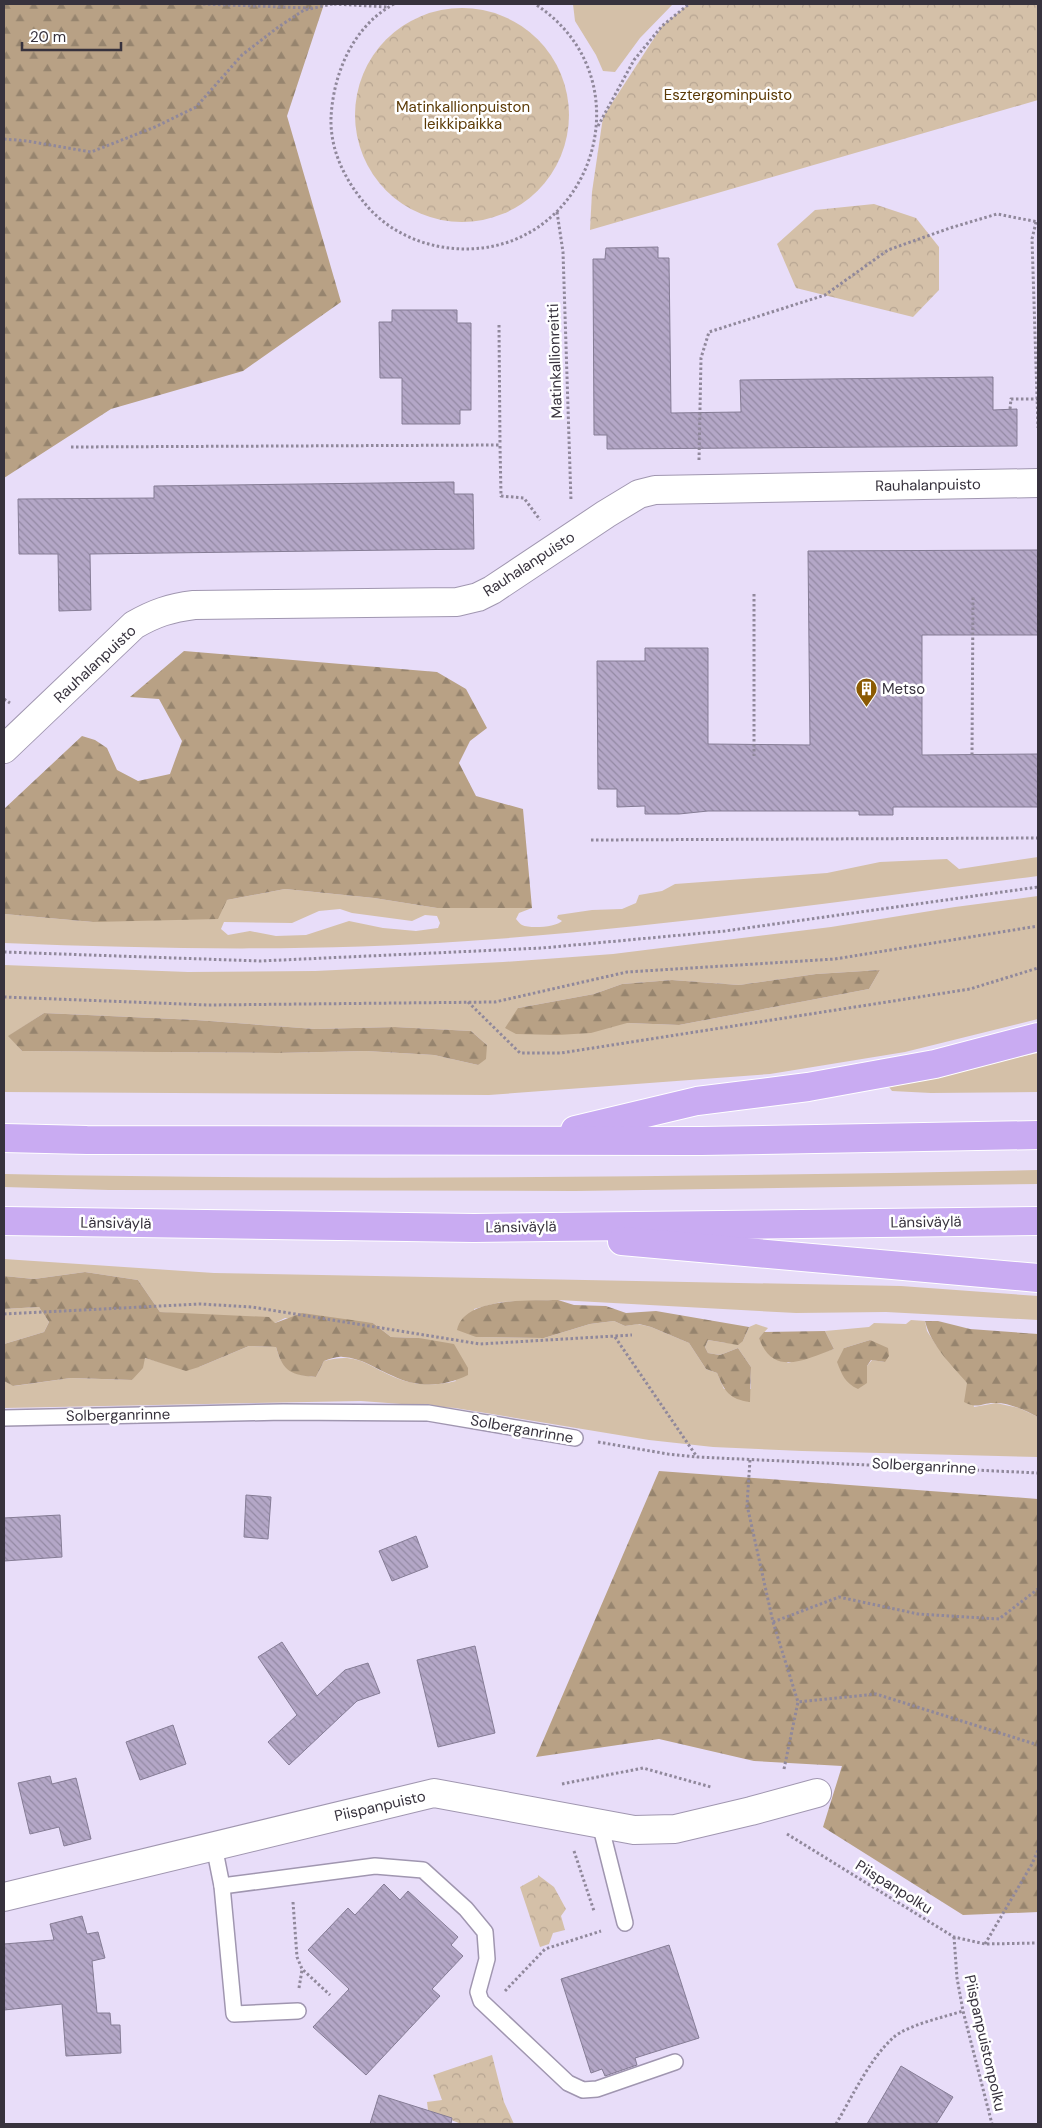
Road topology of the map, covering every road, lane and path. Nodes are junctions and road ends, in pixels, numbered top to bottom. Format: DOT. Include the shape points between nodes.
graph roads {
  1 [pos="202,4"];
  2 [pos="334,4"];
  3 [pos="394,4"];
  4 [pos="536,4"];
  5 [pos="689,4"];
  6 [pos="388,7"];
  7 [pos="315,8"];
  8 [pos="597,126"];
  9 [pos="4,140"];
  10 [pos="557,212"];
  11 [pos="1037,222"];
  12 [pos="499,325"];
  13 [pos="1037,399"];
  14 [pos="1010,409"];
  15 [pos="1038,428"];
  16 [pos="500,445"];
  17 [pos="71,447"];
  18 [pos="699,465"];
  19 [pos="1038,483"];
  20 [pos="571,510"];
  21 [pos="557,546"];
  22 [pos="754,594"];
  23 [pos="973,595"];
  24 [pos="4,749"];
  25 [pos="972,755"];
  26 [pos="754,756"];
  27 [pos="1038,838"];
  28 [pos="591,840"];
  29 [pos="1038,886"];
  30 [pos="1038,926"];
  31 [pos="4,952"];
  32 [pos="1038,968"];
  33 [pos="4,997"];
  34 [pos="468,1002"];
  35 [pos="1038,1037"];
  36 [pos="1038,1135"];
  37 [pos="4,1138"];
  38 [pos="530,1141"];
  39 [pos="4,1221"];
  40 [pos="1038,1221"];
  41 [pos="474,1228"];
  42 [pos="1038,1278"];
  43 [pos="4,1314"];
  44 [pos="632,1335"];
  45 [pos="614,1336"];
  46 [pos="4,1418"];
  47 [pos="575,1438"];
  48 [pos="697,1457"];
  49 [pos="750,1460"];
  50 [pos="1038,1473"];
  51 [pos="1038,1589"];
  52 [pos="773,1622"];
  53 [pos="798,1702"];
  54 [pos="1038,1745"];
  55 [pos="817,1793"];
  56 [pos="760,1809"];
  57 [pos="600,1824"];
  58 [pos="214,1846"];
  59 [pos="1038,1850"];
  60 [pos="292,1878"];
  61 [pos="222,1886"];
  62 [pos="4,1896"];
  63 [pos="625,1923"];
  64 [pos="601,1930"];
  65 [pos="954,1937"];
  66 [pos="1038,1943"];
  67 [pos="985,1944"];
  68 [pos="302,1969"];
  69 [pos="299,1983"];
  70 [pos="330,1995"];
  71 [pos="499,1997"];
  72 [pos="298,2011"];
  73 [pos="963,2011"];
  74 [pos="675,2062"];
  75 [pos="836,2124"];
  76 [pos="992,2124"];
  1 -- 7 [label="path"];
  2 -- 6 [label="path"];
  2 -- 7 [label="path"];
  3 -- 6 [label="path"];
  4 -- 8 [label="path" via="562,26 588,65 594,85"];
  5 -- 8 [label="path" via="662,26 634,60"];
  6 -- 10 [label="path" via="363,29 346,55 333,94 331,126 338,160 352,189 375,216 396,231 427,244 460,250 492,246 523,236"];
  7 -- 9 [label="path" via="304,10 242,55 196,107 155,127 90,152"];
  8 -- 10 [label="path" via="587,169 576,190"];
  10 -- 20 [label="path, Matinkallionreitti" via="563,252"];
  11 -- 13 [label="path" via="1032,239"];
  11 -- 18 [label="path" via="997,214 950,228 888,250 825,296 709,332 701,358"];
  12 -- 16 [label="path"];
  13 -- 14 [label="path" via="1011,399"];
  13 -- 15 [label="path"];
  16 -- 17 [label="path"];
  16 -- 21 [label="path" via="501,496 524,498"];
  19 -- 21 [label="street, Rauhalanpuisto" via="655,490 639,494"];
  21 -- 24 [label="street, Rauhalanpuisto" via="492,590 457,602 194,605 156,613 134,626"];
  22 -- 26 [label="path"];
  23 -- 25 [label="path"];
  27 -- 28 [label="path"];
  29 -- 31 [label="path" via="725,931 542,948 260,961"];
  30 -- 34 [label="path" via="835,959 627,972 495,1002"];
  32 -- 34 [label="path" via="970,989 561,1053 520,1053"];
  33 -- 34 [label="path" via="208,1005"];
  35 -- 38 [label="highway" via="935,1064 808,1087 696,1101"];
  36 -- 38 [label="highway"];
  37 -- 38 [label="highway"];
  39 -- 41 [label="highway, Länsiväylä"];
  40 -- 41 [label="highway, Länsiväylä"];
  41 -- 42 [label="highway"];
  43 -- 45 [label="path" via="200,1304 252,1307 480,1344"];
  44 -- 45 [label="path"];
  45 -- 48 [label="path"];
  46 -- 47 [label="lane, Solberganrinne" via="283,1412 428,1413"];
  47 -- 48 [label="path, Solberganrinne"];
  48 -- 49 [label="path, Solberganrinne"];
  49 -- 50 [label="path, Solberganrinne"];
  49 -- 52 [label="path" via="747,1505"];
  51 -- 52 [label="path" via="999,1619 918,1614 839,1597"];
  52 -- 53 [label="path"];
  53 -- 54 [label="path" via="876,1694"];
  53 -- 56 [label="path" via="786,1763"];
  55 -- 56 [label="street, Piispanpuisto"];
  56 -- 57 [label="street, Piispanpuisto" via="675,1830 634,1830"];
  56 -- 65 [label="path, Piispanpolku"];
  57 -- 58 [label="street, Piispanpuisto" via="434,1794"];
  57 -- 63 [label="lane"];
  58 -- 61 [label="lane"];
  58 -- 62 [label="street, Piispanpuisto"];
  59 -- 67 [label="path"];
  60 -- 61 [label="lane"];
  60 -- 68 [label="path" via="297,1957"];
  60 -- 74 [label="lane" via="375,1866 423,1870 466,1909 485,1932 487,1959 478,1992 481,2001 568,2083 583,2090 597,2089"];
  61 -- 72 [label="lane" via="234,2014"];
  64 -- 71 [label="path" via="545,1947"];
  65 -- 67 [label="path, Piispanpolku"];
  65 -- 73 [label="path, Piispanpuistonpolku"];
  66 -- 67 [label="path, Piispanpolku"];
  68 -- 69 [label="path"];
  68 -- 70 [label="path"];
  73 -- 75 [label="path" via="894,2036 874,2060"];
  73 -- 76 [label="path, Piispanpuistonpolku"];
}
